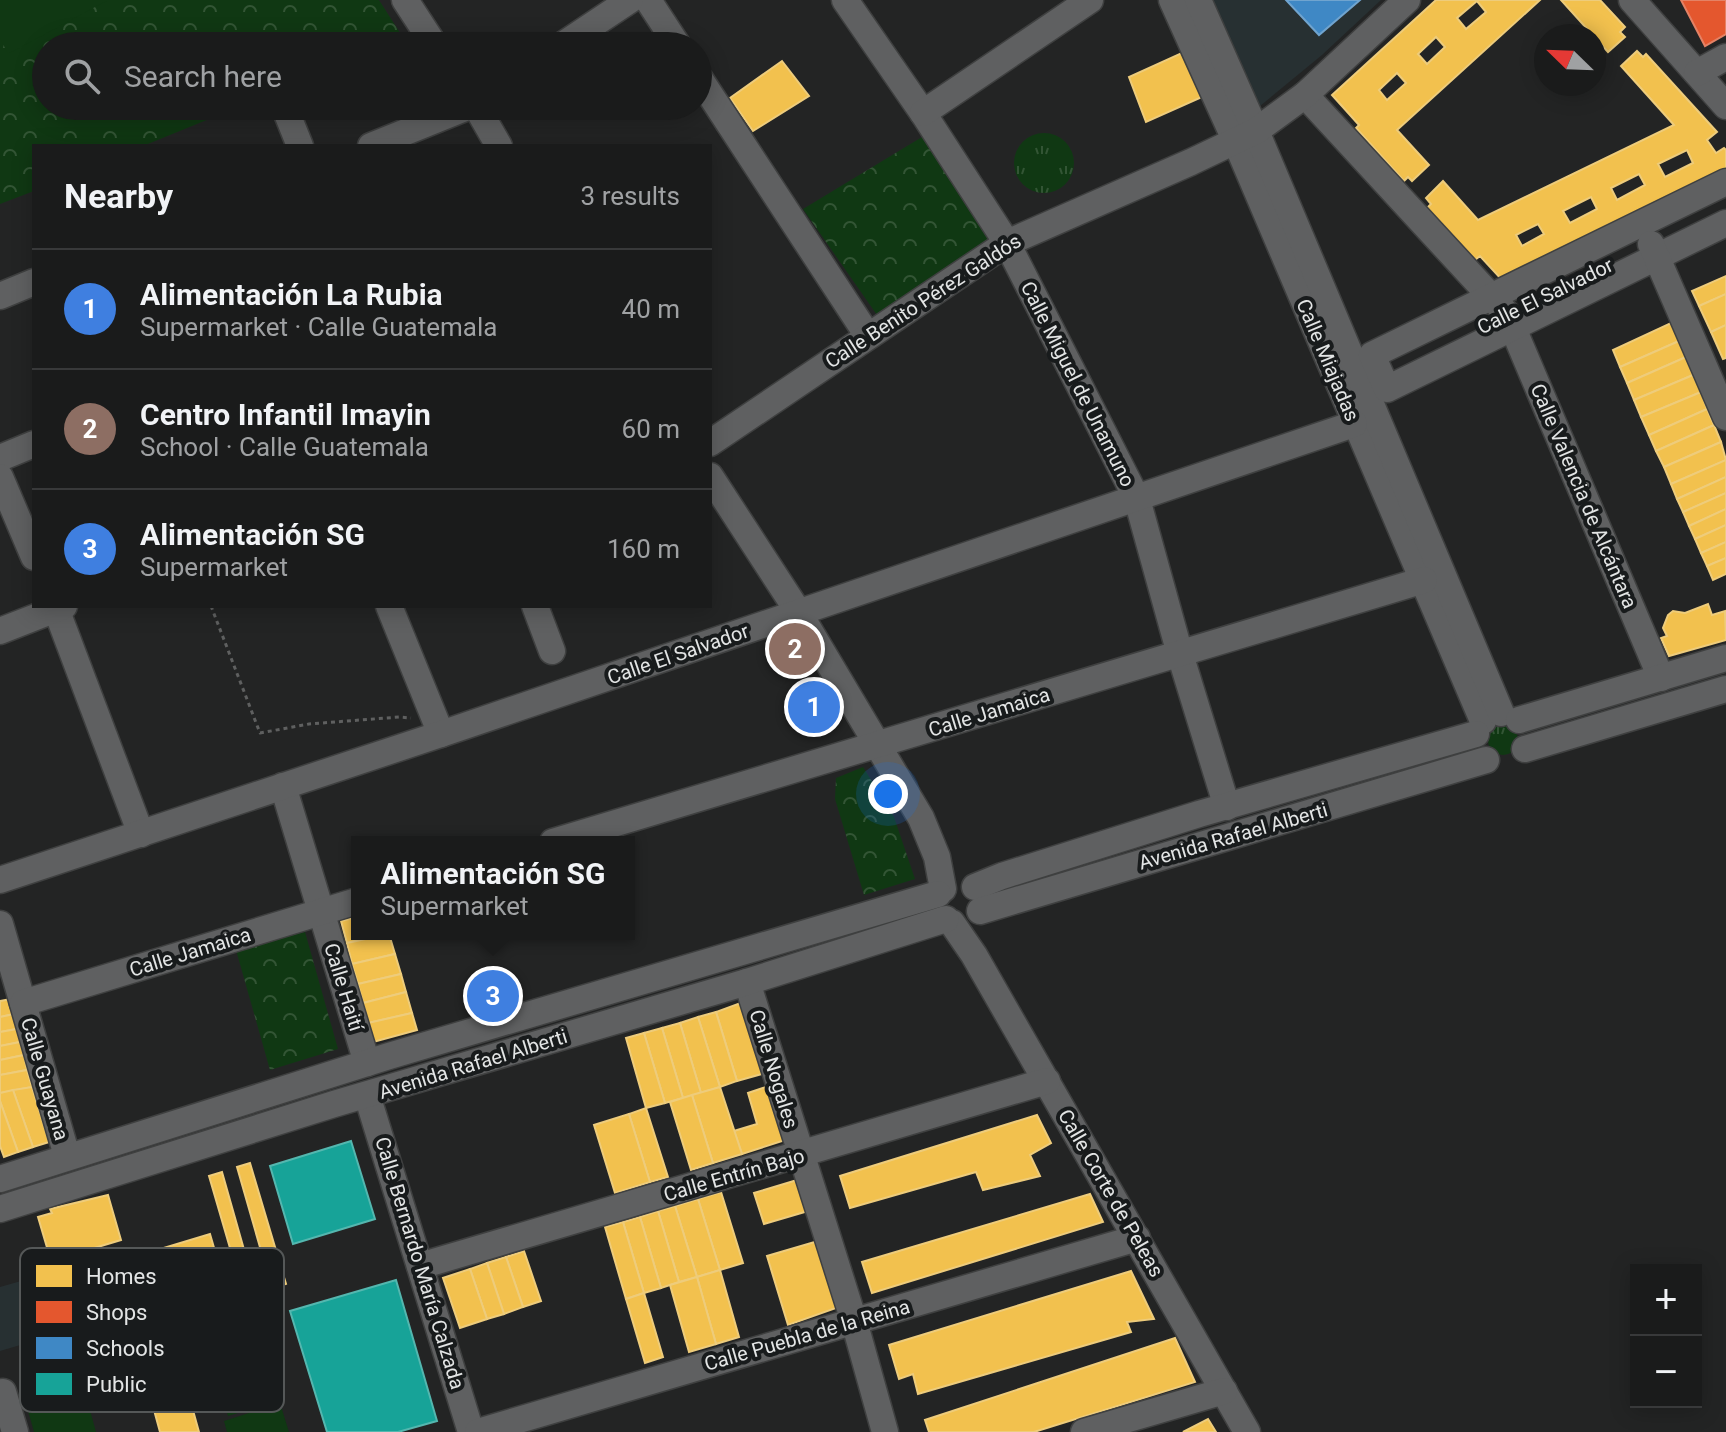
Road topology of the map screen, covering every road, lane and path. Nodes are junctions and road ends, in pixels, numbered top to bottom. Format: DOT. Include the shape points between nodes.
graph roads {
  1 [pos="405,0"];
  2 [pos="630,0"];
  3 [pos="648,0"];
  4 [pos="1090,0"];
  5 [pos="1172,0"];
  6 [pos="1198,0"];
  7 [pos="1407,0"];
  8 [pos="1632,0"];
  9 [pos="855,4"];
  10 [pos="426,32"];
  11 [pos="582,32"];
  12 [pos="669,32"];
  13 [pos="1726,57"];
  14 [pos="1697,73"];
  15 [pos="1305,95"];
  16 [pos="712,97"];
  17 [pos="1726,106"];
  18 [pos="923,113"];
  19 [pos="290,120"];
  20 [pos="437,120"];
  21 [pos="482,120"];
  22 [pos="1246,136"];
  23 [pos="299,144"];
  24 [pos="376,144"];
  25 [pos="498,144"];
  26 [pos="1726,182"];
  27 [pos="1726,208"];
  28 [pos="1726,223"];
  29 [pos="1007,243"];
  30 [pos="1651,244"];
  31 [pos="32,283"];
  32 [pos="0,296"];
  33 [pos="1507,314"];
  34 [pos="868,336"];
  35 [pos="1363,382"];
  36 [pos="1726,417"];
  37 [pos="1354,424"];
  38 [pos="712,442"];
  39 [pos="32,445"];
  40 [pos="0,458"];
  41 [pos="0,477"];
  42 [pos="712,479"];
  43 [pos="1137,499"];
  44 [pos="32,552"];
  45 [pos="1424,580"];
  46 [pos="56,608"];
  47 [pos="58,608"];
  48 [pos="212,608"];
  49 [pos="390,608"];
  50 [pos="536,608"];
  51 [pos="799,613"];
  52 [pos="0,631"];
  53 [pos="552,651"];
  54 [pos="1180,654"];
  55 [pos="1726,658"];
  56 [pos="1661,678"];
  57 [pos="1726,689"];
  58 [pos="1495,722"];
  59 [pos="438,728"];
  60 [pos="877,745"];
  61 [pos="1525,749"];
  62 [pos="1486,760"];
  63 [pos="283,786"];
  64 [pos="1227,807"];
  65 [pos="141,834"];
  66 [pos="573,836"];
  67 [pos="0,880"];
  68 [pos="351,903"];
  69 [pos="960,903"];
  70 [pos="320,911"];
  71 [pos="0,924"];
  72 [pos="747,982"];
  73 [pos="23,1003"];
  74 [pos="367,1063"];
  75 [pos="1047,1081"];
  76 [pos="367,1095"];
  77 [pos="67,1156"];
  78 [pos="801,1156"];
  79 [pos="0,1179"];
  80 [pos="0,1209"];
  81 [pos="1137,1238"];
  82 [pos="420,1266"];
  83 [pos="854,1321"];
  84 [pos="1224,1391"];
  85 [pos="3,1392"];
  86 [pos="15,1432"];
  87 [pos="471,1432"];
  88 [pos="478,1432"];
  89 [pos="885,1432"];
  90 [pos="1084,1432"];
  91 [pos="1247,1432"];
  1 -- 10 [label="street"];
  2 -- 11 [label="street"];
  3 -- 12 [label="street"];
  4 -- 18 [label="street"];
  5 -- 22 [label="street, Calle Miajadas"];
  6 -- 22 [label="street, Calle Miajadas"];
  7 -- 15 [label="street, Calle Benito Pérez Galdós"];
  8 -- 14 [label="street"];
  9 -- 18 [label="street, Calle Miguel de Unamuno"];
  13 -- 14 [label="street"];
  14 -- 17 [label="street"];
  15 -- 22 [label="street, Calle Benito Pérez Galdós"];
  15 -- 33 [label="street, Calle Valencia de Alcántara"];
  16 -- 34 [label="street"];
  18 -- 29 [label="street, Calle Miguel de Unamuno"];
  19 -- 23 [label="street"];
  20 -- 24 [label="street"];
  21 -- 25 [label="street"];
  22 -- 29 [label="street, Calle Benito Pérez Galdós"];
  22 -- 35 [label="street, Calle Miajadas"];
  22 -- 37 [label="street, Calle Miajadas"];
  26 -- 28 [label="street" via="1372,355 1387,389"];
  27 -- 30 [label="street, Calle El Salvador"];
  29 -- 34 [label="street, Calle Benito Pérez Galdós"];
  29 -- 43 [label="street, Calle Miguel de Unamuno"];
  30 -- 33 [label="street, Calle El Salvador"];
  30 -- 36 [label="street"];
  31 -- 32 [label="street"];
  33 -- 35 [label="street, Calle El Salvador"];
  33 -- 56 [label="street, Calle Valencia de Alcántara"];
  34 -- 38 [label="street, Calle Benito Pérez Galdós"];
  35 -- 58 [label="street, Calle Miajadas"];
  37 -- 43 [label="street, Calle El Salvador"];
  37 -- 45 [label="street, Calle Miajadas"];
  39 -- 40 [label="street"];
  41 -- 44 [label="street"];
  42 -- 51 [label="street, Calle Corte de Peleas"];
  43 -- 51 [label="street, Calle El Salvador"];
  43 -- 54 [label="street, Calle Miguel de Unamuno"];
  45 -- 54 [label="street, Calle Jamaica"];
  45 -- 58 [label="street, Calle Miajadas"];
  46 -- 52 [label="street"];
  47 -- 65 [label="street"];
  48 -- 59 [label="path" via="260,733 399,717"];
  49 -- 59 [label="street"];
  50 -- 53 [label="street"];
  51 -- 59 [label="street, Calle El Salvador"];
  51 -- 60 [label="street, Calle Corte de Peleas"];
  54 -- 60 [label="street, Calle Jamaica"];
  54 -- 64 [label="street, Calle Miguel de Unamuno"];
  55 -- 56 [label="street, Avenida Rafael Alberti"];
  56 -- 58 [label="street, Avenida Rafael Alberti"];
  57 -- 61 [label="street"];
  58 -- 61 [label="street" via="1527,734"];
  58 -- 62 [label="street" via="1477,748"];
  58 -- 64 [label="street, Avenida Rafael Alberti"];
  59 -- 63 [label="street, Calle El Salvador"];
  60 -- 66 [label="street, Calle Jamaica"];
  60 -- 69 [label="street, Calle Corte de Peleas" via="921,818"];
  61 -- 62 [label="street" via="1508,763"];
  62 -- 69 [label="street, Avenida Rafael Alberti"];
  63 -- 65 [label="street, Calle El Salvador"];
  63 -- 70 [label="street, Calle Haití"];
  64 -- 69 [label="street, Avenida Rafael Alberti" via="1002,876"];
  65 -- 67 [label="street, Calle El Salvador"];
  68 -- 70 [label="street, Calle Jamaica"];
  69 -- 72 [label="street, Avenida Rafael Alberti"];
  69 -- 74 [label="street, Avenida Rafael Alberti"];
  69 -- 75 [label="street, Calle Corte de Peleas" via="974,955"];
  70 -- 73 [label="street, Calle Jamaica"];
  70 -- 74 [label="street, Calle Haití"];
  71 -- 73 [label="street, Calle Guayana"];
  72 -- 76 [label="street, Avenida Rafael Alberti"];
  72 -- 78 [label="street, Calle Nogales"];
  73 -- 77 [label="street, Calle Guayana"];
  74 -- 77 [label="street, Avenida Rafael Alberti"];
  75 -- 78 [label="street, Calle Entrín Bajo"];
  75 -- 81 [label="street, Calle Corte de Peleas"];
  76 -- 80 [label="street, Avenida Rafael Alberti" via="221,1153"];
  76 -- 82 [label="street, Calle Bernardo María Calzada"];
  77 -- 79 [label="street, Avenida Rafael Alberti"];
  78 -- 82 [label="street, Calle Entrín Bajo"];
  78 -- 83 [label="street, Calle Nogales"];
  81 -- 83 [label="street, Calle Puebla de la Reina"];
  81 -- 84 [label="street, Calle Corte de Peleas"];
  82 -- 87 [label="street, Calle Bernardo María Calzada"];
  83 -- 88 [label="street, Calle Puebla de la Reina"];
  83 -- 89 [label="street, Calle Nogales"];
  84 -- 90 [label="street"];
  84 -- 91 [label="street, Calle Corte de Peleas"];
  85 -- 86 [label="street"];
}
